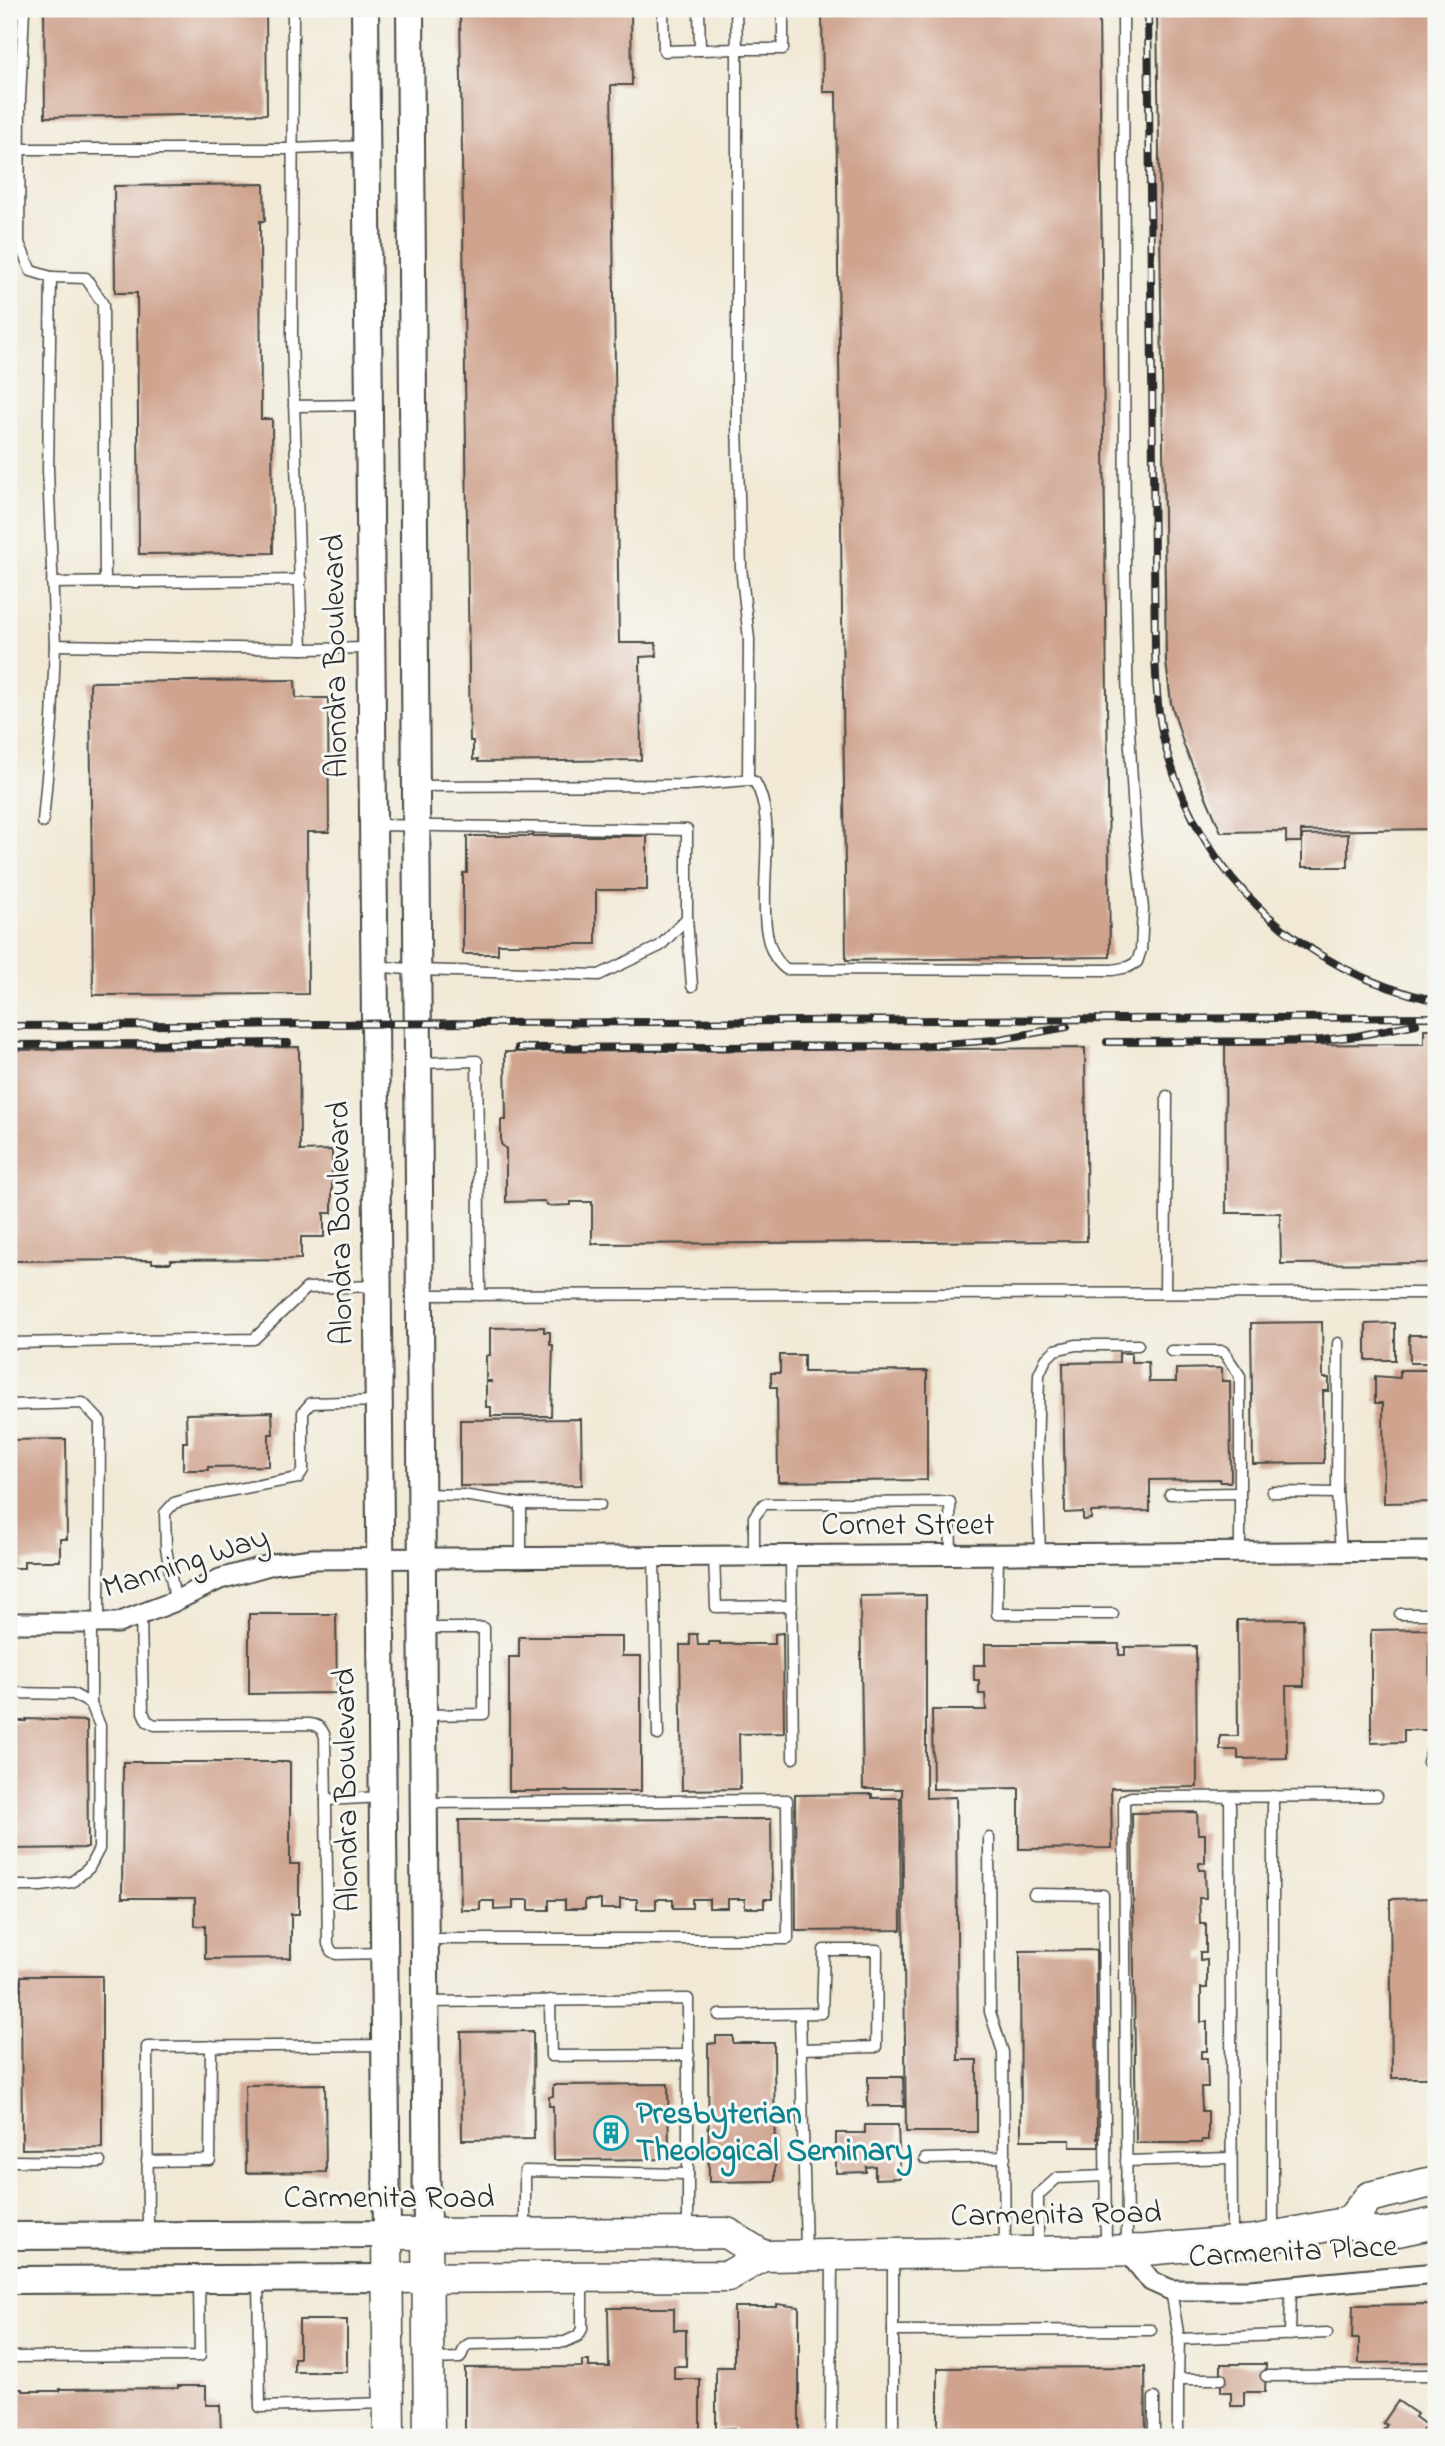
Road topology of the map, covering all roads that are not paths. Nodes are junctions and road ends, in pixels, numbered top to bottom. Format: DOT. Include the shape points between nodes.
graph roads {
  1 [pos="24,9"];
  2 [pos="293,9"];
  3 [pos="365,9"];
  4 [pos="410,9"];
  5 [pos="663,9"];
  6 [pos="699,9"];
  7 [pos="736,9"];
  8 [pos="783,9"];
  9 [pos="1123,9"];
  10 [pos="737,49"];
  11 [pos="700,50"];
  12 [pos="366,146"];
  13 [pos="20,149"];
  14 [pos="292,149"];
  15 [pos="51,276"];
  16 [pos="369,405"];
  17 [pos="294,406"];
  18 [pos="301,580"];
  19 [pos="52,583"];
  20 [pos="105,583"];
  21 [pos="55,645"];
  22 [pos="372,648"];
  23 [pos="302,649"];
  24 [pos="748,780"];
  25 [pos="373,784"];
  26 [pos="416,786"];
  27 [pos="43,822"];
  28 [pos="373,825"];
  29 [pos="416,825"];
  30 [pos="687,918"];
  31 [pos="375,966"];
  32 [pos="417,970"];
  33 [pos="692,986"];
  34 [pos="418,1063"];
  35 [pos="1167,1096"];
  36 [pos="378,1286"];
  37 [pos="1166,1293"];
  38 [pos="1436,1293"];
  39 [pos="420,1295"];
  40 [pos="480,1295"];
  41 [pos="9,1343"];
  42 [pos="1338,1343"];
  43 [pos="1138,1345"];
  44 [pos="1171,1351"];
  45 [pos="379,1401"];
  46 [pos="9,1405"];
  47 [pos="1272,1492"];
  48 [pos="1240,1493"];
  49 [pos="1337,1493"];
  50 [pos="421,1494"];
  51 [pos="1170,1494"];
  52 [pos="521,1504"];
  53 [pos="600,1505"];
  54 [pos="1436,1551"];
  55 [pos="1341,1552"];
  56 [pos="1240,1553"];
  57 [pos="1040,1554"];
  58 [pos="951,1555"];
  59 [pos="998,1555"];
  60 [pos="754,1556"];
  61 [pos="791,1556"];
  62 [pos="654,1557"];
  63 [pos="714,1557"];
  64 [pos="521,1558"];
  65 [pos="381,1559"];
  66 [pos="422,1559"];
  67 [pos="175,1601"];
  68 [pos="792,1606"];
  69 [pos="141,1614"];
  70 [pos="1113,1614"];
  71 [pos="1400,1614"];
  72 [pos="1436,1614"];
  73 [pos="9,1623"];
  74 [pos="95,1623"];
  75 [pos="422,1628"];
  76 [pos="9,1693"];
  77 [pos="92,1704"];
  78 [pos="423,1715"];
  79 [pos="658,1735"];
  80 [pos="1436,1737"];
  81 [pos="793,1758"];
  82 [pos="1428,1762"];
  83 [pos="1273,1796"];
  84 [pos="1377,1796"];
  85 [pos="383,1797"];
  86 [pos="1230,1797"];
  87 [pos="326,1800"];
  88 [pos="424,1803"];
  89 [pos="989,1838"];
  90 [pos="9,1886"];
  91 [pos="1034,1894"];
  92 [pos="425,1939"];
  93 [pos="385,1953"];
  94 [pos="550,2000"];
  95 [pos="425,2003"];
  96 [pos="800,2014"];
  97 [pos="719,2015"];
  98 [pos="386,2045"];
  99 [pos="211,2046"];
  100 [pos="801,2049"];
  101 [pos="689,2055"];
  102 [pos="1005,2157"];
  103 [pos="1231,2158"];
  104 [pos="925,2159"];
  105 [pos="9,2161"];
  106 [pos="148,2161"];
  107 [pos="1126,2161"];
  108 [pos="100,2162"];
  109 [pos="688,2174"];
  110 [pos="1105,2176"];
  111 [pos="1436,2181"];
  112 [pos="1349,2222"];
  113 [pos="1436,2223"];
  114 [pos="688,2232"];
  115 [pos="525,2233"];
  116 [pos="387,2234"];
  117 [pos="427,2234"];
  118 [pos="148,2235"];
  119 [pos="9,2236"];
  120 [pos="1273,2237"];
  121 [pos="1232,2243"];
  122 [pos="1116,2251"];
  123 [pos="1005,2253"];
  124 [pos="1038,2253"];
  125 [pos="819,2255"];
  126 [pos="892,2255"];
  127 [pos="763,2256"];
  128 [pos="1436,2273"];
  129 [pos="582,2276"];
  130 [pos="388,2278"];
  131 [pos="428,2278"];
  132 [pos="199,2279"];
  133 [pos="258,2279"];
  134 [pos="9,2280"];
  135 [pos="1290,2286"];
  136 [pos="1171,2290"];
  137 [pos="1152,2330"];
  138 [pos="892,2331"];
  139 [pos="1327,2333"];
  140 [pos="1290,2335"];
  141 [pos="1178,2339"];
  142 [pos="9,2357"];
  143 [pos="428,2359"];
  144 [pos="1436,2375"];
  145 [pos="1266,2376"];
  146 [pos="1178,2379"];
  147 [pos="1221,2379"];
  148 [pos="1154,2398"];
  149 [pos="389,2403"];
  150 [pos="389,2437"];
  151 [pos="429,2437"];
  152 [pos="831,2437"];
  153 [pos="893,2437"];
  154 [pos="1154,2437"];
  155 [pos="1178,2437"];
  1 -- 13 [label="lane"];
  2 -- 14 [label="lane"];
  3 -- 12 [label="main road, Alondra Boulevard"];
  4 -- 26 [label="main road"];
  5 -- 11 [label="lane" via="664,51"];
  6 -- 11 [label="lane"];
  7 -- 10 [label="lane"];
  8 -- 10 [label="lane" via="783,49"];
  9 -- 24 [label="lane" via="1128,699 1143,909 1137,962 1113,970 786,969 771,948 765,911 766,804 755,782"];
  10 -- 11 [label="lane"];
  10 -- 24 [label="lane" via="737,423 740,567 749,639"];
  12 -- 14 [label="lane"];
  12 -- 16 [label="main road, Alondra Boulevard"];
  13 -- 14 [label="lane"];
  13 -- 15 [label="lane" via="19,243 31,271"];
  14 -- 17 [label="lane"];
  15 -- 19 [label="lane" via="48,470"];
  15 -- 20 [label="lane" via="86,278 103,304"];
  16 -- 17 [label="lane"];
  16 -- 22 [label="main road, Alondra Boulevard"];
  17 -- 18 [label="lane"];
  18 -- 20 [label="lane"];
  18 -- 23 [label="lane"];
  19 -- 20 [label="lane"];
  19 -- 21 [label="lane"];
  21 -- 23 [label="lane"];
  21 -- 27 [label="lane"];
  22 -- 23 [label="lane"];
  22 -- 25 [label="main road, Alondra Boulevard"];
  24 -- 26 [label="lane" via="687,785"];
  25 -- 26 [label="main road"];
  25 -- 28 [label="main road, Alondra Boulevard"];
  26 -- 29 [label="main road"];
  28 -- 29 [label="lane"];
  28 -- 31 [label="main road, Alondra Boulevard"];
  29 -- 30 [label="lane" via="687,830"];
  29 -- 32 [label="main road"];
  30 -- 32 [label="lane" via="660,946 600,975"];
  30 -- 33 [label="lane"];
  31 -- 32 [label="lane"];
  31 -- 36 [label="main road, Alondra Boulevard"];
  32 -- 34 [label="main road"];
  34 -- 39 [label="main road"];
  34 -- 40 [label="lane" via="477,1061"];
  35 -- 37 [label="lane"];
  36 -- 41 [label="lane" via="307,1288 254,1339"];
  36 -- 45 [label="main road, Alondra Boulevard"];
  37 -- 38 [label="lane"];
  37 -- 40 [label="lane"];
  39 -- 40 [label="lane"];
  39 -- 50 [label="main road"];
  42 -- 49 [label="lane"];
  43 -- 57 [label="lane" via="1076,1345 1055,1350 1046,1359 1039,1374"];
  44 -- 48 [label="lane" via="1223,1351 1240,1376"];
  45 -- 65 [label="main road, Alondra Boulevard"];
  45 -- 67 [label="lane" via="311,1403 303,1412 303,1470 298,1478 174,1503 165,1513"];
  46 -- 74 [label="lane" via="83,1403 100,1421"];
  47 -- 49 [label="lane"];
  48 -- 51 [label="lane"];
  48 -- 56 [label="lane"];
  49 -- 55 [label="lane"];
  50 -- 52 [label="lane"];
  50 -- 66 [label="main road"];
  52 -- 53 [label="lane"];
  52 -- 64 [label="lane"];
  54 -- 55 [label="street, Cornet Street"];
  55 -- 56 [label="street, Cornet Street"];
  56 -- 57 [label="street, Cornet Street"];
  57 -- 59 [label="street, Cornet Street"];
  58 -- 59 [label="street, Cornet Street"];
  58 -- 60 [label="lane" via="950,1502 764,1504 754,1517"];
  58 -- 61 [label="street, Cornet Street"];
  59 -- 70 [label="lane" via="998,1614"];
  60 -- 61 [label="street, Cornet Street"];
  60 -- 63 [label="street, Cornet Street"];
  61 -- 68 [label="lane"];
  62 -- 63 [label="street, Cornet Street"];
  62 -- 64 [label="street, Cornet Street"];
  62 -- 79 [label="lane"];
  63 -- 68 [label="lane" via="716,1607"];
  64 -- 66 [label="street, Cornet Street"];
  65 -- 66 [label="street, Cornet Street"];
  65 -- 67 [label="street, Manning Way" via="273,1564 220,1579"];
  65 -- 85 [label="main road, Alondra Boulevard"];
  66 -- 75 [label="main road"];
  67 -- 69 [label="street, Manning Way"];
  68 -- 81 [label="lane"];
  69 -- 74 [label="street, Manning Way" via="118,1623"];
  69 -- 87 [label="lane" via="143,1712 148,1721 155,1725 317,1725 325,1737"];
  71 -- 72 [label="lane"];
  73 -- 74 [label="street, Manning Way"];
  74 -- 77 [label="lane"];
  75 -- 78 [label="main road"];
  75 -- 78 [label="lane" via="484,1628 484,1714"];
  76 -- 77 [label="lane" via="73,1694"];
  77 -- 90 [label="lane" via="100,1726 99,1849 89,1868 72,1882"];
  78 -- 88 [label="main road"];
  80 -- 82 [label="lane"];
  83 -- 84 [label="lane"];
  83 -- 86 [label="lane"];
  83 -- 120 [label="lane"];
  85 -- 87 [label="lane"];
  85 -- 93 [label="main road, Alondra Boulevard"];
  86 -- 103 [label="lane"];
  86 -- 107 [label="lane" via="1131,1797 1123,1802"];
  87 -- 93 [label="lane" via="328,1944 336,1954"];
  88 -- 92 [label="main road"];
  88 -- 92 [label="lane" via="787,1800 788,1939"];
  89 -- 102 [label="lane" via="990,2012 1003,2052"];
  91 -- 110 [label="lane" via="1103,1895"];
  92 -- 95 [label="main road"];
  93 -- 98 [label="main road, Alondra Boulevard"];
  94 -- 95 [label="lane"];
  94 -- 101 [label="lane" via="688,1999"];
  94 -- 101 [label="lane" via="551,2056"];
  95 -- 117 [label="main road"];
  96 -- 97 [label="lane"];
  96 -- 100 [label="lane"];
  96 -- 100 [label="lane" via="822,2013 824,1950 877,1950 876,2047"];
  98 -- 99 [label="lane"];
  98 -- 116 [label="main road, Alondra Boulevard"];
  99 -- 106 [label="lane" via="210,2160"];
  99 -- 106 [label="lane" via="147,2047"];
  100 -- 125 [label="lane"];
  101 -- 109 [label="lane"];
  102 -- 104 [label="lane"];
  102 -- 123 [label="lane"];
  103 -- 107 [label="lane"];
  103 -- 121 [label="lane"];
  105 -- 108 [label="lane"];
  106 -- 118 [label="lane"];
  107 -- 122 [label="lane"];
  109 -- 114 [label="lane"];
  109 -- 115 [label="lane" via="525,2171"];
  110 -- 122 [label="lane"];
  110 -- 124 [label="lane" via="1057,2178 1038,2195"];
  111 -- 112 [label="main road" via="1369,2197"];
  112 -- 113 [label="main road" via="1378,2235"];
  112 -- 120 [label="main road, Carmenita Road"];
  114 -- 115 [label="main road, Carmenita Road"];
  114 -- 127 [label="main road, Carmenita Road" via="727,2233"];
  115 -- 117 [label="main road, Carmenita Road"];
  116 -- 117 [label="main road, Carmenita Road"];
  116 -- 118 [label="main road, Carmenita Road"];
  116 -- 130 [label="main road, Alondra Boulevard"];
  117 -- 131 [label="main road"];
  118 -- 119 [label="main road, Carmenita Road"];
  120 -- 121 [label="main road, Carmenita Road"];
  121 -- 122 [label="main road, Carmenita Road"];
  122 -- 124 [label="main road, Carmenita Road"];
  122 -- 136 [label="street, Carmenita Place" via="1151,2281"];
  123 -- 124 [label="main road, Carmenita Road"];
  123 -- 126 [label="main road, Carmenita Road"];
  125 -- 126 [label="main road, Carmenita Road"];
  125 -- 127 [label="main road, Carmenita Road"];
  125 -- 152 [label="lane"];
  126 -- 138 [label="lane"];
  127 -- 129 [label="main road, Carmenita Road" via="729,2276"];
  128 -- 135 [label="street, Carmenita Place"];
  129 -- 131 [label="main road, Carmenita Road"];
  129 -- 143 [label="lane" via="582,2329 578,2336 565,2342 469,2344 460,2358"];
  130 -- 131 [label="main road, Carmenita Road"];
  130 -- 133 [label="main road, Carmenita Road"];
  130 -- 149 [label="main road, Alondra Boulevard"];
  131 -- 143 [label="main road"];
  132 -- 133 [label="main road, Carmenita Road"];
  132 -- 134 [label="main road, Carmenita Road"];
  132 -- 142 [label="lane" via="200,2356"];
  133 -- 149 [label="lane" via="260,2407"];
  135 -- 136 [label="street, Carmenita Place"];
  135 -- 140 [label="lane"];
  136 -- 141 [label="lane"];
  137 -- 138 [label="lane"];
  138 -- 153 [label="lane"];
  139 -- 140 [label="lane"];
  140 -- 141 [label="lane"];
  141 -- 146 [label="lane"];
  143 -- 151 [label="main road"];
  144 -- 145 [label="lane"];
  146 -- 147 [label="lane"];
  146 -- 155 [label="lane"];
  148 -- 154 [label="lane"];
  149 -- 150 [label="main road, Alondra Boulevard"];
}
